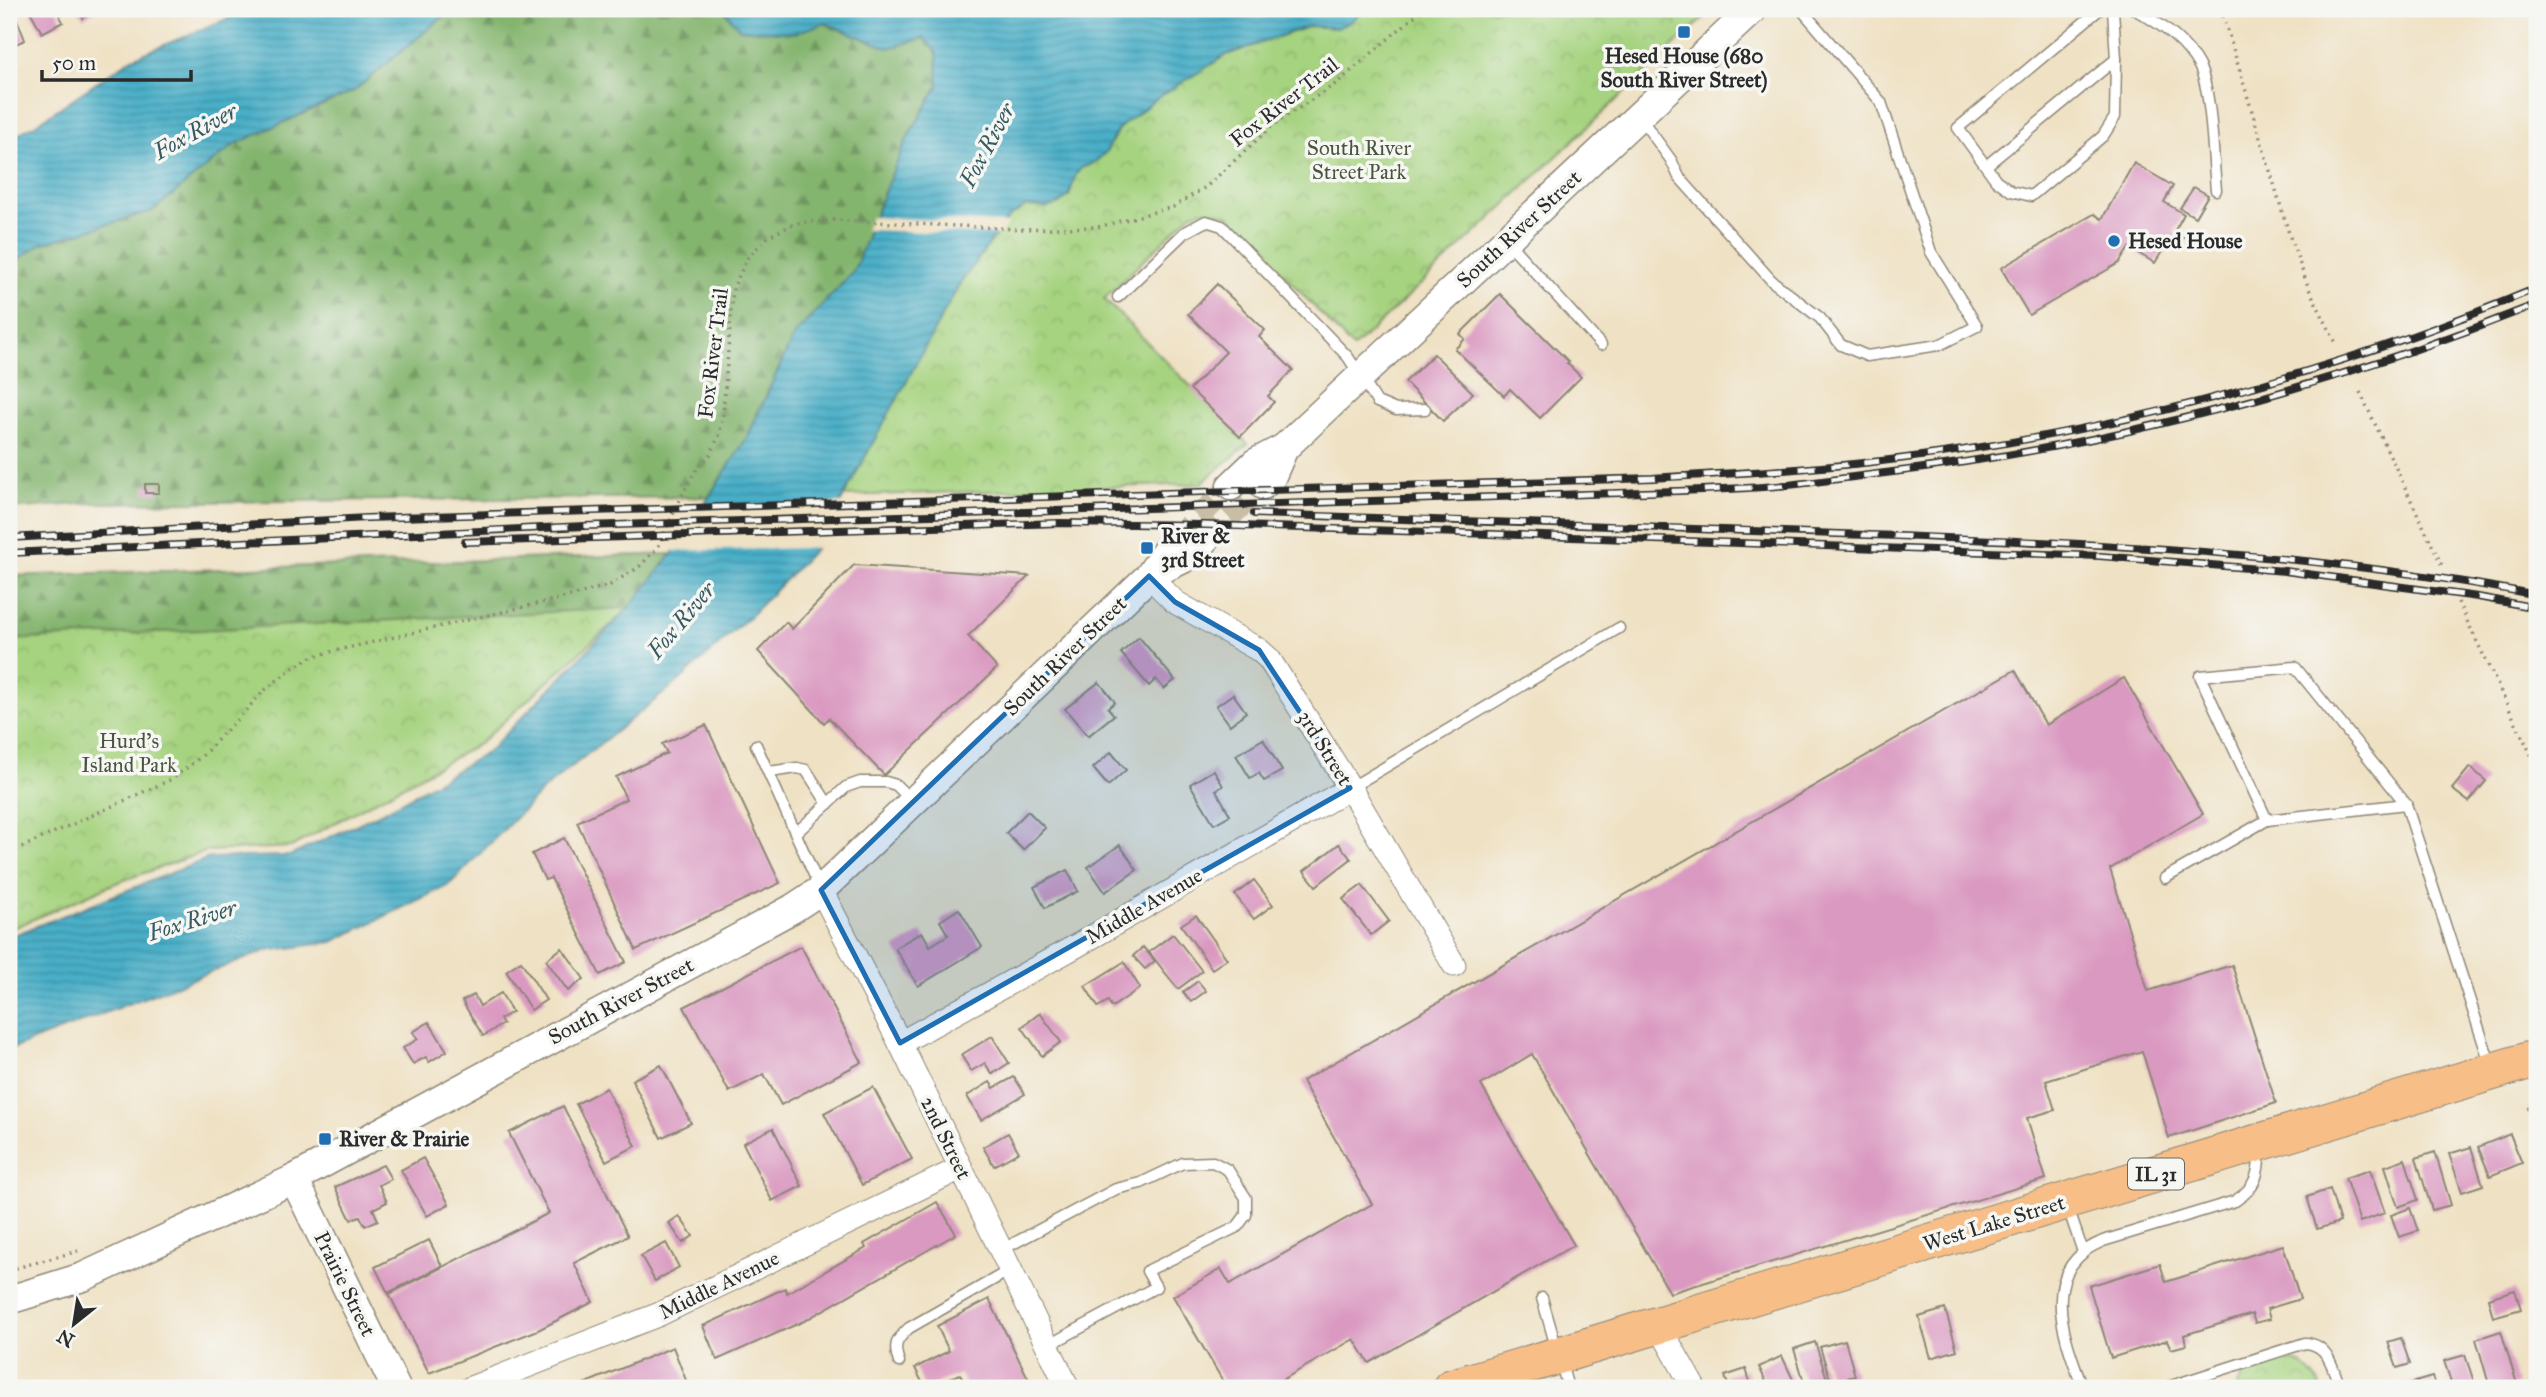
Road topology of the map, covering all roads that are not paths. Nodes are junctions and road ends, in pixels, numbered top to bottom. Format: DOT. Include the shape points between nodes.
graph roads {
  1 [pos="1753,9"];
  2 [pos="1801,9"];
  3 [pos="2100,9"];
  4 [pos="2113,9"];
  5 [pos="2134,9"];
  6 [pos="2116,59"];
  7 [pos="1639,116"];
  8 [pos="1986,166"];
  9 [pos="2216,190"];
  10 [pos="1506,240"];
  11 [pos="1118,297"];
  12 [pos="1601,345"];
  13 [pos="1360,377"];
  14 [pos="1425,409"];
  15 [pos="1284,448"];
  16 [pos="1263,485"];
  17 [pos="1231,486"];
  18 [pos="1173,541"];
  19 [pos="1204,541"];
  20 [pos="1149,576"];
  21 [pos="1619,628"];
  22 [pos="756,745"];
  23 [pos="769,772"];
  24 [pos="1350,788"];
  25 [pos="914,802"];
  26 [pos="828,804"];
  27 [pos="2406,804"];
  28 [pos="2267,820"];
  29 [pos="797,832"];
  30 [pos="2165,878"];
  31 [pos="821,890"];
  32 [pos="1454,965"];
  33 [pos="900,1042"];
  34 [pos="2537,1058"];
  35 [pos="2493,1072"];
  36 [pos="2259,1143"];
  37 [pos="961,1168"];
  38 [pos="294,1179"];
  39 [pos="2065,1201"];
  40 [pos="2083,1252"];
  41 [pos="1005,1260"];
  42 [pos="1542,1298"];
  43 [pos="9,1300"];
  44 [pos="1658,1324"];
  45 [pos="1047,1346"];
  46 [pos="899,1362"];
  47 [pos="1564,1372"];
  48 [pos="396,1388"];
  49 [pos="471,1388"];
  50 [pos="1068,1388"];
  51 [pos="1451,1388"];
  52 [pos="1694,1388"];
  53 [pos="2083,1388"];
  54 [pos="2165,1388"];
  55 [pos="2340,1388"];
  1 -- 7 [label="street, South River Street"];
  2 -- 7 [label="lane" via="1881,102 1931,252 1977,326 1939,345 1867,356 1841,345 1820,318 1772,281 1679,177"];
  3 -- 8 [label="lane" via="1958,128"];
  4 -- 6 [label="lane"];
  5 -- 9 [label="lane" via="2180,41 2198,64 2206,88"];
  6 -- 8 [label="lane"];
  6 -- 8 [label="lane" via="2115,117 2103,136 2041,188 2031,196 2011,191"];
  7 -- 10 [label="street, South River Street"];
  10 -- 12 [label="lane"];
  10 -- 13 [label="street, South River Street"];
  11 -- 13 [label="lane" via="1184,233 1206,220 1222,226 1348,357"];
  13 -- 14 [label="lane" via="1382,405 1396,410"];
  13 -- 15 [label="street, South River Street"];
  15 -- 16 [label="street, South River Street" via="1271,478"];
  15 -- 17 [label="street, South River Street" via="1255,463"];
  18 -- 20 [label="street, South River Street"];
  19 -- 20 [label="street, South River Street" via="1189,556"];
  20 -- 24 [label="street, 3rd Street" via="1175,602 1269,659"];
  20 -- 25 [label="street, South River Street"];
  21 -- 24 [label="lane"];
  22 -- 23 [label="lane"];
  23 -- 26 [label="lane" via="806,771"];
  23 -- 29 [label="lane"];
  24 -- 32 [label="street, 3rd Street"];
  24 -- 33 [label="street, Middle Avenue"];
  25 -- 26 [label="lane" via="896,785 860,782 846,787"];
  25 -- 31 [label="street, South River Street"];
  26 -- 29 [label="lane"];
  27 -- 28 [label="lane"];
  27 -- 28 [label="lane" via="2295,667 2200,676"];
  27 -- 35 [label="lane"];
  28 -- 30 [label="lane"];
  29 -- 31 [label="lane"];
  31 -- 33 [label="street, 2nd Street"];
  31 -- 38 [label="street, South River Street"];
  33 -- 37 [label="street, 2nd Street"];
  34 -- 35 [label="main road, West Lake Street / IL 31"];
  35 -- 36 [label="main road, West Lake Street / IL 31"];
  36 -- 39 [label="main road, West Lake Street / IL 31"];
  36 -- 40 [label="lane" via="2259,1168 2247,1193 2103,1241"];
  37 -- 41 [label="street, 2nd Street"];
  37 -- 49 [label="street, Middle Avenue" via="660,1314"];
  38 -- 43 [label="street, South River Street" via="83,1277"];
  38 -- 48 [label="street, Prairie Street"];
  39 -- 40 [label="lane"];
  39 -- 44 [label="main road, West Lake Street / IL 31"];
  40 -- 53 [label="lane" via="2068,1269 2060,1316"];
  41 -- 45 [label="street, 2nd Street"];
  41 -- 45 [label="lane" via="1116,1189 1183,1163 1213,1162 1228,1170 1246,1198 1246,1215 1237,1227 1147,1271 1156,1287"];
  41 -- 46 [label="lane" via="897,1339 894,1348"];
  42 -- 47 [label="lane"];
  44 -- 47 [label="main road, West Lake Street / IL 31"];
  44 -- 52 [label="street"];
  45 -- 50 [label="street, 2nd Street"];
  47 -- 51 [label="main road, West Lake Street / IL 31"];
  54 -- 55 [label="lane" via="2305,1343 2325,1352"];
}
